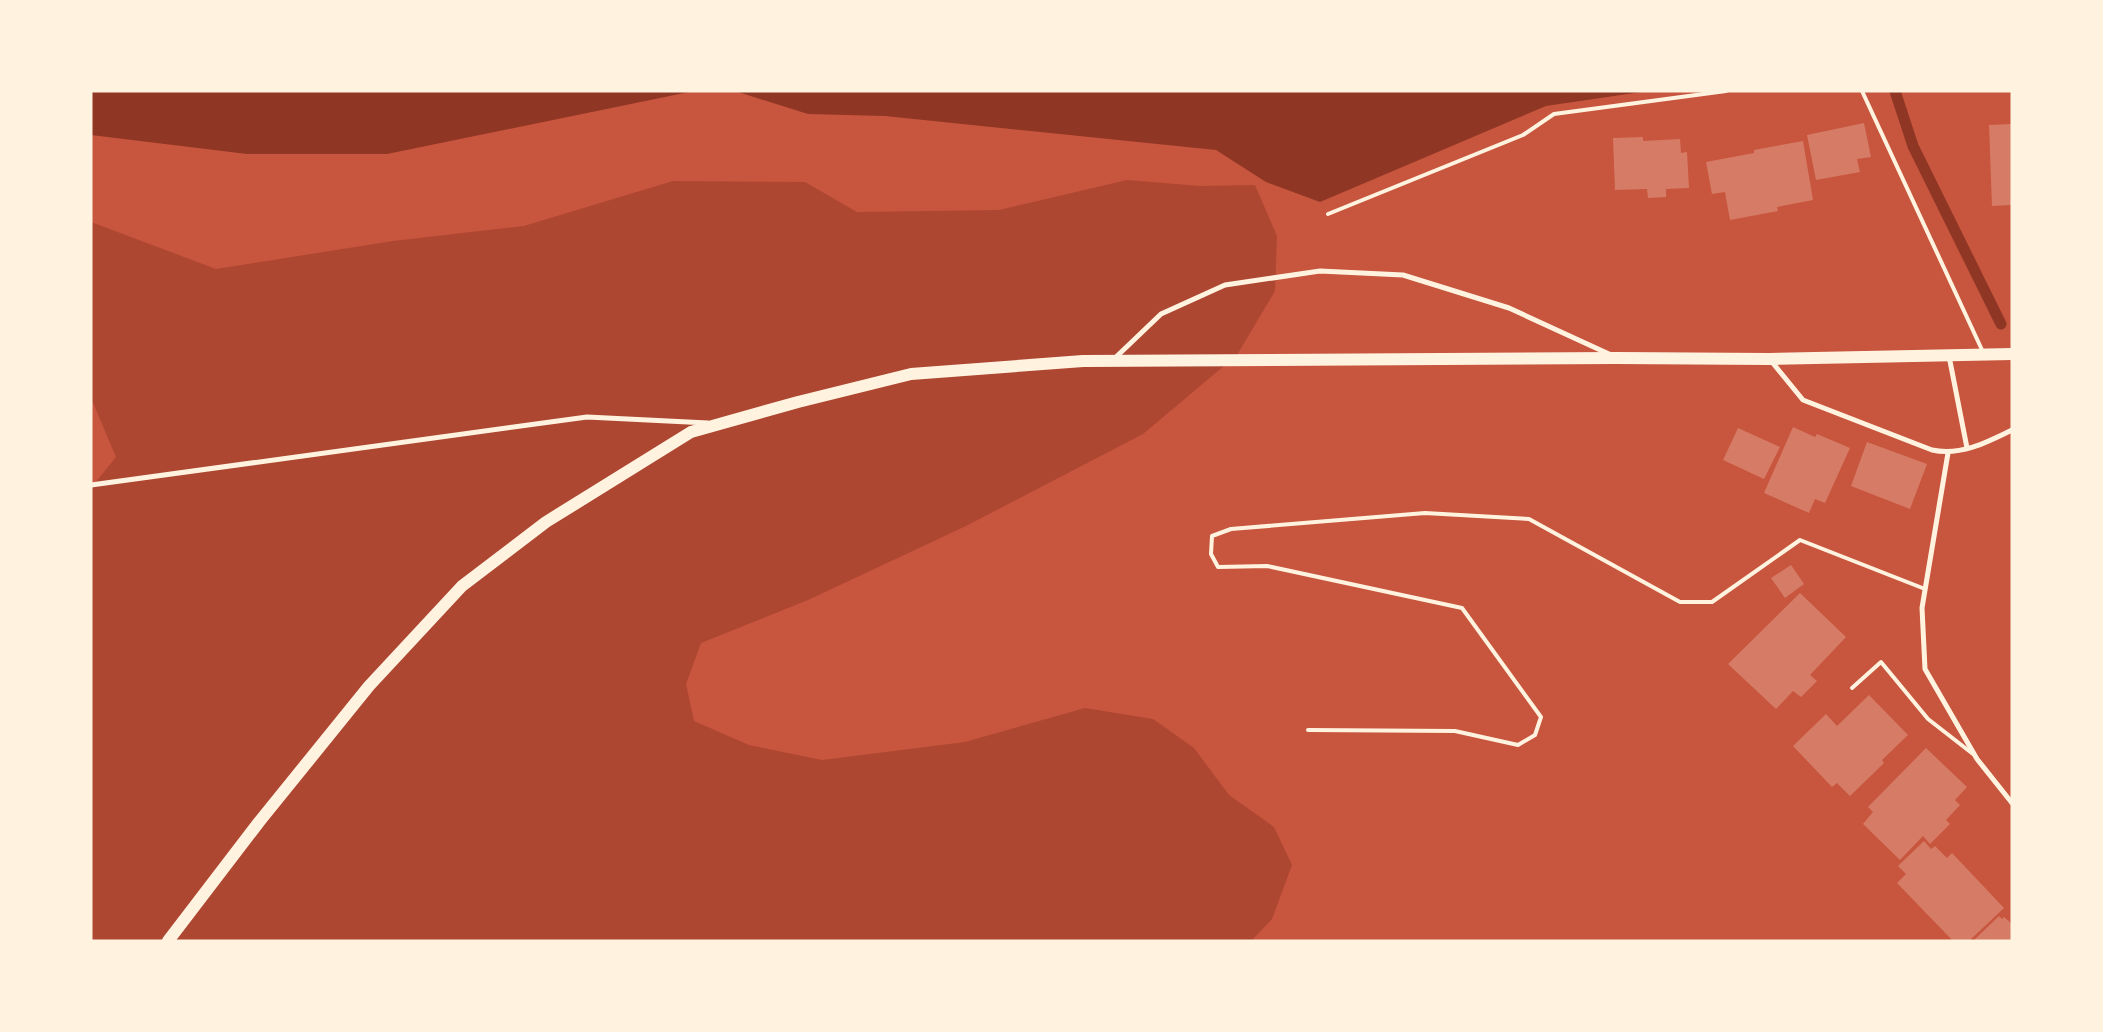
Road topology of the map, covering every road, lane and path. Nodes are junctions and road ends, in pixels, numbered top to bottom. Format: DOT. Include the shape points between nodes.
graph roads {
  1 [pos="1726,91"];
  2 [pos="1862,91"];
  3 [pos="1328,214"];
  4 [pos="2012,354"];
  5 [pos="1984,355"];
  6 [pos="1949,356"];
  7 [pos="1616,358"];
  8 [pos="1770,359"];
  9 [pos="1112,362"];
  10 [pos="721,423"];
  11 [pos="2012,430"];
  12 [pos="1967,448"];
  13 [pos="1948,453"];
  14 [pos="91,486"];
  15 [pos="1925,589"];
  16 [pos="1852,688"];
  17 [pos="1308,730"];
  18 [pos="1975,756"];
  19 [pos="2012,804"];
  20 [pos="168,941"];
  1 -- 3 [label="lane" via="1554,114 1523,135"];
  2 -- 5 [label="lane"];
  4 -- 5 [label="main road"];
  5 -- 6 [label="main road"];
  6 -- 8 [label="main road"];
  6 -- 12 [label="street"];
  7 -- 8 [label="main road"];
  7 -- 9 [label="main road"];
  7 -- 9 [label="street" via="1509,308 1403,275 1320,271 1225,285 1161,314"];
  8 -- 13 [label="street" via="1802,400 1932,450"];
  9 -- 10 [label="main road" via="911,374"];
  10 -- 14 [label="street" via="587,417"];
  10 -- 20 [label="main road" via="691,432 562,512 462,586 369,686"];
  11 -- 12 [label="street"];
  12 -- 13 [label="street"];
  13 -- 15 [label="street"];
  15 -- 17 [label="lane" via="1800,540 1712,602 1680,602 1529,519 1425,513 1231,529 1212,536 1211,554 1218,567 1267,566 1462,608 1541,717 1535,735 1518,745 1455,731"];
  15 -- 18 [label="street" via="1922,608 1925,669"];
  16 -- 18 [label="lane" via="1881,662 1928,719"];
  18 -- 19 [label="street"];
}
